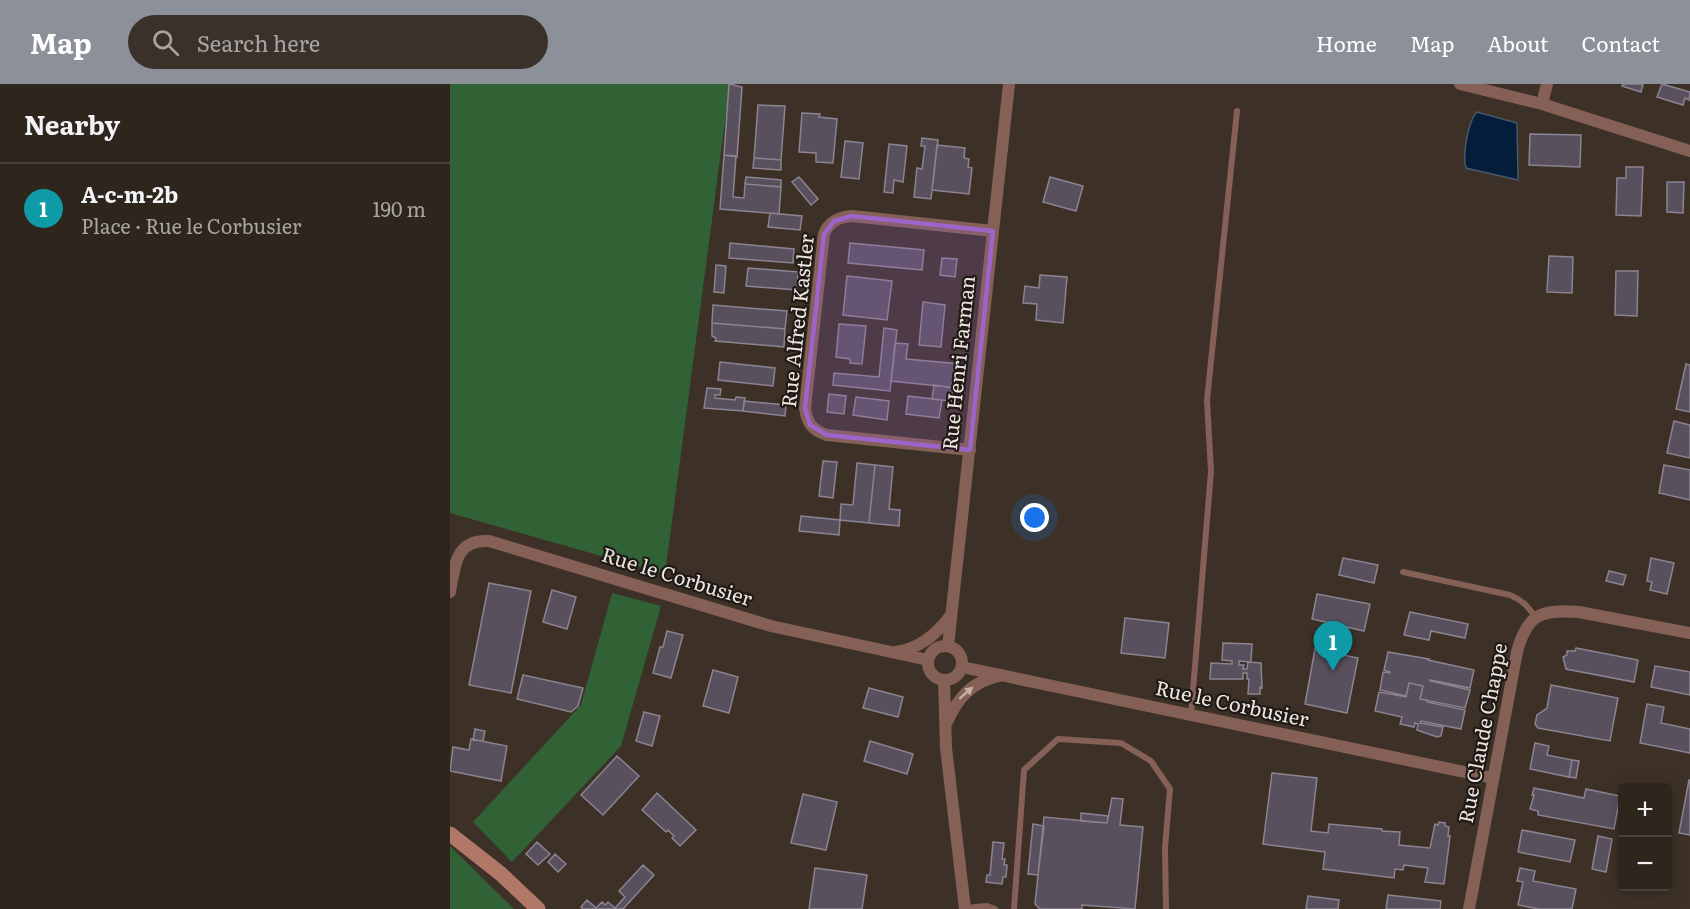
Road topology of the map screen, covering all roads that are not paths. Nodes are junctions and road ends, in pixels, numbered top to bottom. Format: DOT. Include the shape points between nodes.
graph roads {
  1 [pos="1009,84"];
  2 [pos="1460,84"];
  3 [pos="1547,84"];
  4 [pos="1542,104"];
  5 [pos="1237,111"];
  6 [pos="1690,152"];
  7 [pos="993,231"];
  8 [pos="970,450"];
  9 [pos="1403,572"];
  10 [pos="450,592"];
  11 [pos="951,615"];
  12 [pos="1535,617"];
  13 [pos="1690,633"];
  14 [pos="948,646"];
  15 [pos="891,652"];
  16 [pos="928,660"];
  17 [pos="962,667"];
  18 [pos="1004,675"];
  19 [pos="944,681"];
  20 [pos="1191,716"];
  21 [pos="945,728"];
  22 [pos="1493,778"];
  23 [pos="450,834"];
  24 [pos="965,908"];
  25 [pos="538,909"];
  26 [pos="996,909"];
  27 [pos="1014,909"];
  28 [pos="1166,909"];
  29 [pos="1469,909"];
  1 -- 7 [label="street, Rue Henri Farman"];
  2 -- 4 [label="street"];
  3 -- 4 [label="street"];
  4 -- 6 [label="street"];
  5 -- 20 [label="lane" via="1207,400 1211,471"];
  7 -- 8 [label="street, Rue Henri Farman"];
  7 -- 8 [label="street, Rue Alfred Kastler" via="852,216 826,227 806,396 810,425 827,435"];
  8 -- 11 [label="street, Rue Henri Farman"];
  9 -- 12 [label="lane" via="1510,595 1520,599"];
  10 -- 15 [label="street, Rue le Corbusier" via="462,549 475,542 489,541 771,626"];
  11 -- 14 [label="street, Rue Henri Farman"];
  11 -- 15 [label="street" via="923,643"];
  12 -- 13 [label="street" via="1548,612 1579,612"];
  12 -- 22 [label="street, Rue Claude Chappe" via="1525,629 1517,652"];
  14 -- 16 [label="street" via="936,648"];
  14 -- 17 [label="street" via="962,657"];
  15 -- 16 [label="street, Rue le Corbusier"];
  16 -- 19 [label="street" via="931,674"];
  17 -- 18 [label="street, Rue le Corbusier"];
  17 -- 19 [label="street" via="956,678"];
  18 -- 20 [label="street, Rue le Corbusier"];
  21 -- 18 [label="street, one-way" via="965,692"];
  19 -- 21 [label="street"];
  20 -- 22 [label="street, Rue le Corbusier"];
  21 -- 24 [label="street"];
  22 -- 29 [label="street, Rue Claude Chappe"];
  23 -- 25 [label="street"];
  24 -- 26 [label="lane"];
  27 -- 28 [label="lane" via="1024,770 1058,739 1121,743 1151,760 1170,789 1165,848"];
}
